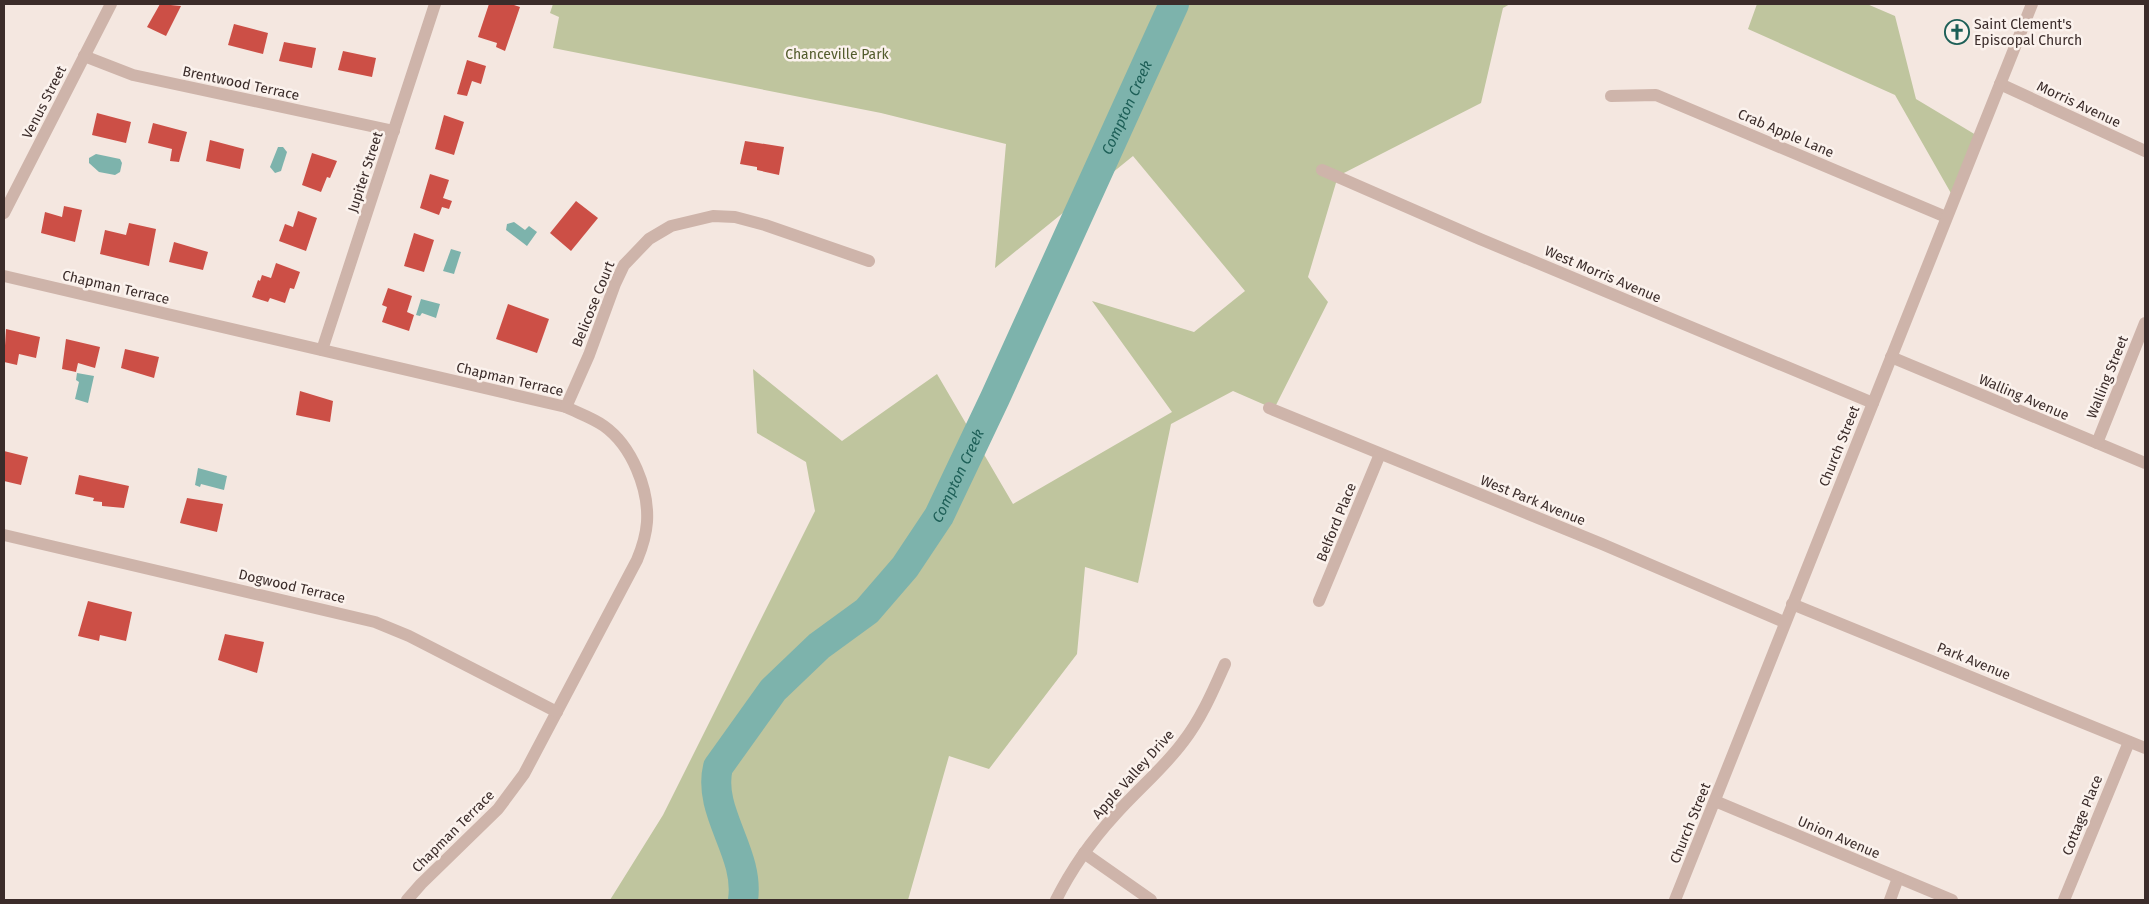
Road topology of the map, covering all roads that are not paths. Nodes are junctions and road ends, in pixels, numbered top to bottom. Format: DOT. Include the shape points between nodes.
graph roads {
  1 [pos="111,4"];
  2 [pos="435,4"];
  3 [pos="2032,4"];
  4 [pos="84,56"];
  5 [pos="2000,84"];
  6 [pos="1611,96"];
  7 [pos="394,131"];
  8 [pos="2145,151"];
  9 [pos="1322,170"];
  10 [pos="4,213"];
  11 [pos="1946,217"];
  12 [pos="869,262"];
  13 [pos="4,276"];
  14 [pos="2145,323"];
  15 [pos="322,350"];
  16 [pos="1891,357"];
  17 [pos="1873,403"];
  18 [pos="566,407"];
  19 [pos="1269,408"];
  20 [pos="2096,443"];
  21 [pos="1380,454"];
  22 [pos="2145,463"];
  23 [pos="4,535"];
  24 [pos="1319,601"];
  25 [pos="1792,604"];
  26 [pos="1784,622"];
  27 [pos="1225,664"];
  28 [pos="556,712"];
  29 [pos="2129,742"];
  30 [pos="2145,748"];
  31 [pos="1715,801"];
  32 [pos="1084,854"];
  33 [pos="1898,878"];
  34 [pos="407,900"];
  35 [pos="1056,900"];
  36 [pos="1151,900"];
  37 [pos="1675,900"];
  38 [pos="1890,900"];
  39 [pos="1952,900"];
  40 [pos="2064,900"];
  1 -- 4 [label="street, Venus Street"];
  2 -- 7 [label="street, Jupiter Street"];
  3 -- 5 [label="street, Church Street"];
  4 -- 7 [label="street, Brentwood Terrace" via="133,75"];
  4 -- 10 [label="street, Venus Street"];
  5 -- 8 [label="street, Morris Avenue"];
  5 -- 11 [label="street, Church Street"];
  6 -- 11 [label="street, Crab Apple Lane" via="1656,94"];
  7 -- 15 [label="street, Jupiter Street"];
  9 -- 17 [label="street, West Morris Avenue" via="1471,236"];
  11 -- 16 [label="street, Church Street"];
  12 -- 18 [label="street, Belicose Court" via="735,217 713,216 671,226 649,239 624,265"];
  13 -- 15 [label="street, Chapman Terrace"];
  14 -- 20 [label="street, Walling Street"];
  15 -- 18 [label="street, Chapman Terrace"];
  16 -- 17 [label="street, Church Street"];
  16 -- 20 [label="street, Walling Avenue"];
  17 -- 25 [label="street, Church Street"];
  18 -- 28 [label="street, Chapman Terrace" via="604,426 620,442 636,467 645,499 647,522 637,560"];
  19 -- 21 [label="street, West Park Avenue"];
  20 -- 22 [label="street, Walling Avenue"];
  21 -- 24 [label="street, Belford Place"];
  21 -- 26 [label="street, West Park Avenue"];
  23 -- 28 [label="street, Dogwood Terrace" via="375,622 410,636"];
  25 -- 26 [label="street, Church Street"];
  25 -- 29 [label="street, Park Avenue"];
  26 -- 31 [label="street, Church Street"];
  27 -- 32 [label="street, Apple Valley Drive" via="1208,703 1184,741 1115,815"];
  28 -- 34 [label="street, Chapman Terrace" via="508,798"];
  29 -- 30 [label="street, Park Avenue"];
  29 -- 40 [label="street, Cottage Place"];
  31 -- 33 [label="street, Union Avenue"];
  31 -- 37 [label="street, Church Street"];
  32 -- 35 [label="street, Apple Valley Drive"];
  32 -- 36 [label="street"];
  33 -- 38 [label="street"];
  33 -- 39 [label="street, Union Avenue"];
}
